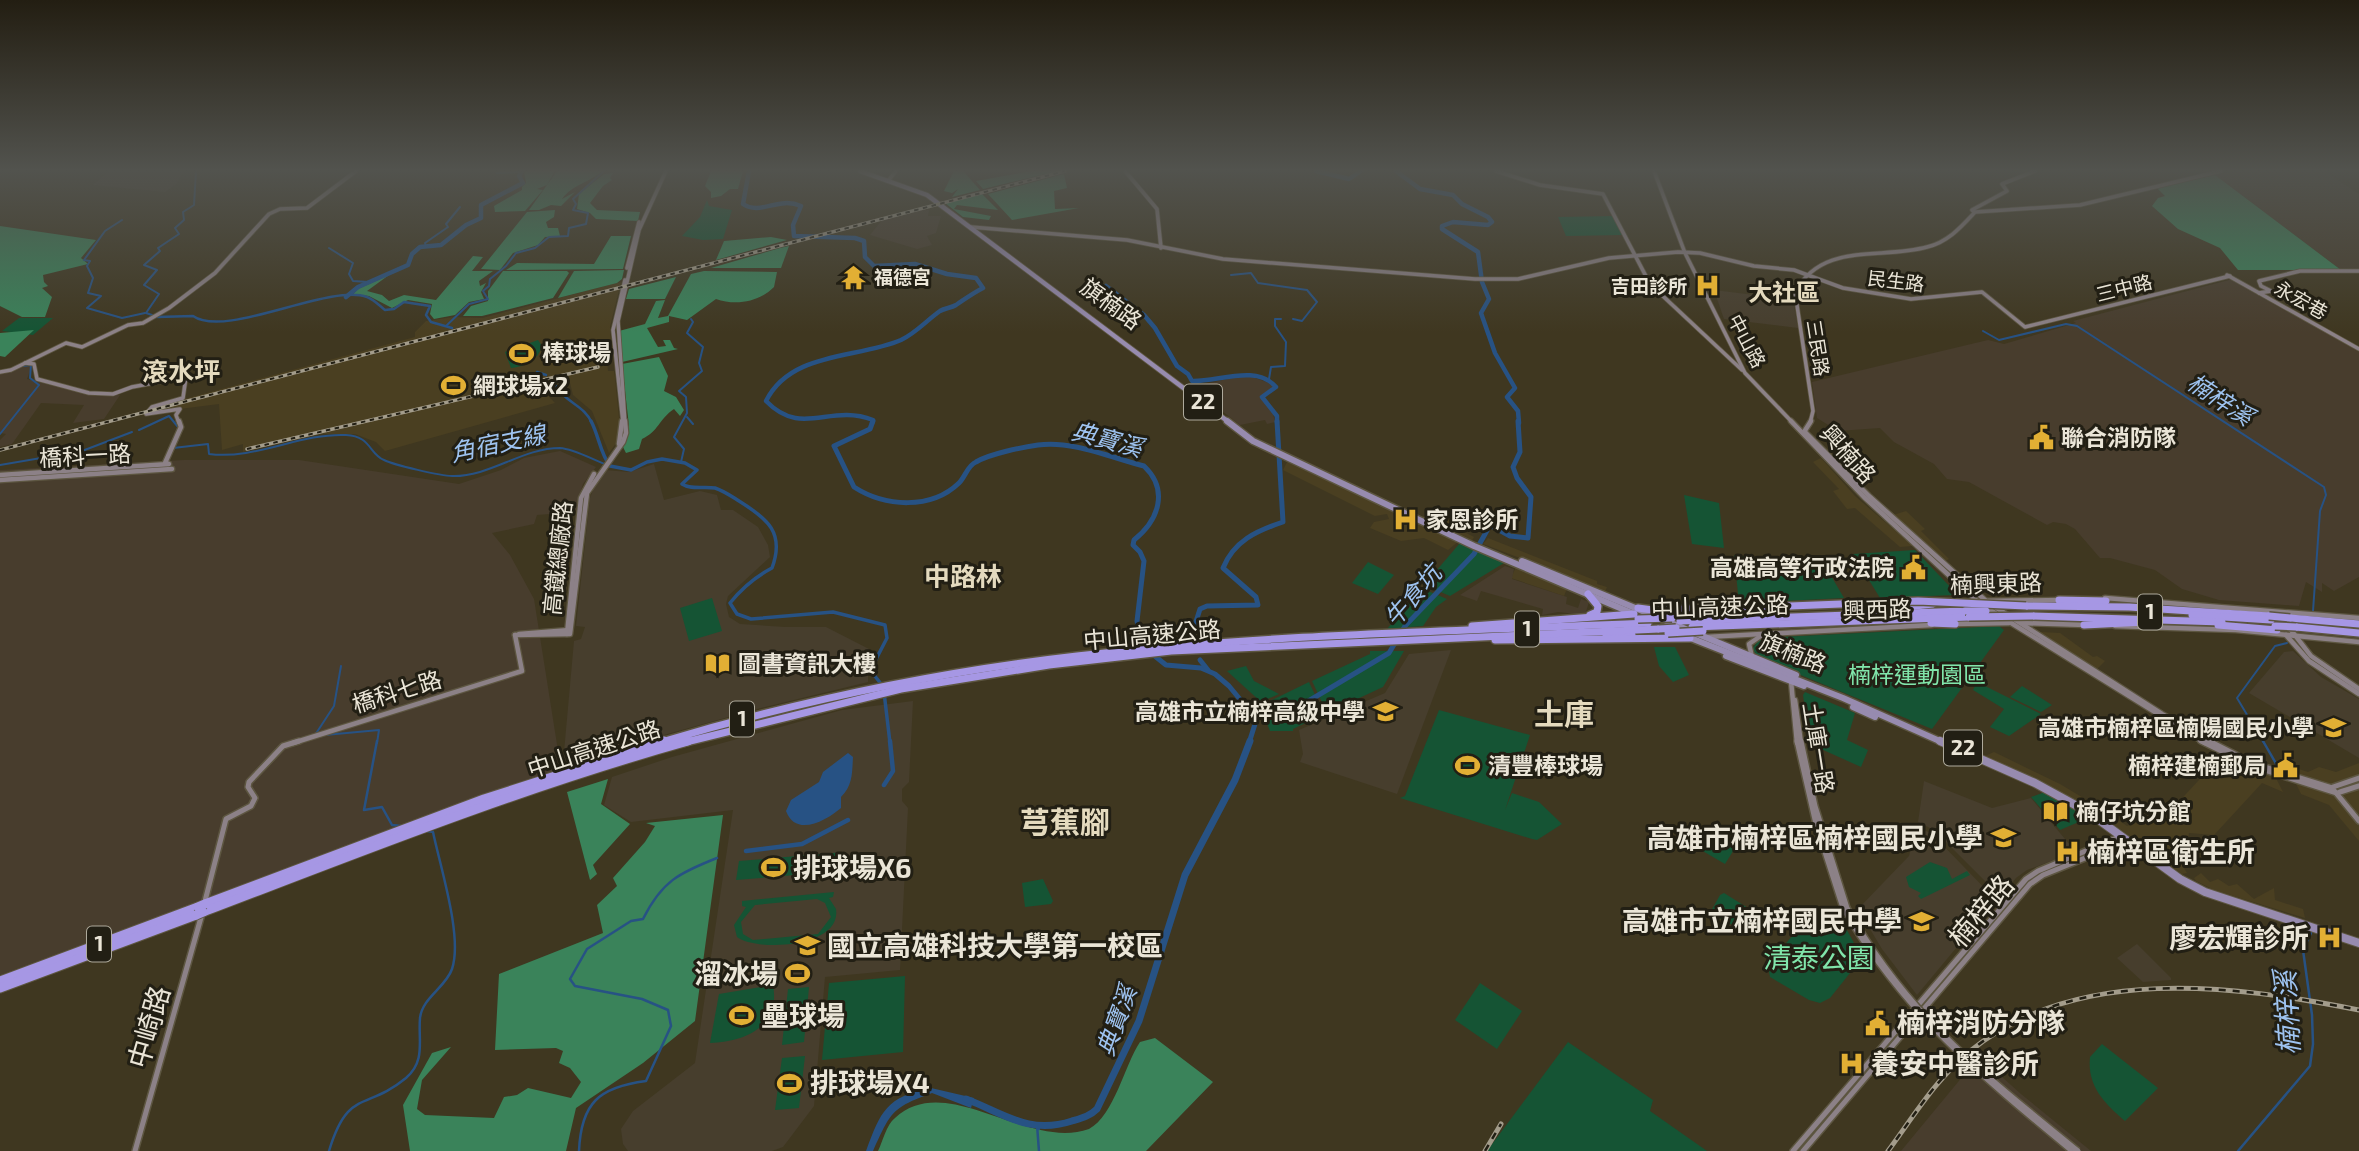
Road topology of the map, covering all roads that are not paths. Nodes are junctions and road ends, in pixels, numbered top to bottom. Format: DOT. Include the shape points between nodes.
graph roads {
  1 [pos="260,225"];
  2 [pos="639,225"];
  3 [pos="969,225"];
  4 [pos="1159,225"];
  5 [pos="1620,225"];
  6 [pos="1674,225"];
  7 [pos="1962,225"];
  8 [pos="972,227"];
  9 [pos="1161,248"];
  10 [pos="1685,253"];
  11 [pos="1637,256"];
  12 [pos="2359,271"];
  13 [pos="1808,274"];
  14 [pos="2228,275"];
  15 [pos="2259,293"];
  16 [pos="2024,326"];
  17 [pos="2359,349"];
  18 [pos="25,363"];
  19 [pos="0,372"];
  20 [pos="1745,373"];
  21 [pos="1804,432"];
  22 [pos="170,467"];
  23 [pos="0,475"];
  24 [pos="0,481"];
  25 [pos="1484,549"];
  26 [pos="1588,594"];
  27 [pos="2059,600"];
  28 [pos="1978,601"];
  29 [pos="1986,601"];
  30 [pos="1934,604"];
  31 [pos="2029,610"];
  32 [pos="1651,612"];
  33 [pos="2232,612"];
  34 [pos="1636,614"];
  35 [pos="1967,614"];
  36 [pos="2359,618"];
  37 [pos="2008,619"];
  38 [pos="2273,619"];
  39 [pos="1676,620"];
  40 [pos="1545,621"];
  41 [pos="1744,622"];
  42 [pos="1730,623"];
  43 [pos="2018,623"];
  44 [pos="1505,624"];
  45 [pos="1955,624"];
  46 [pos="2084,625"];
  47 [pos="2296,628"];
  48 [pos="2359,633"];
  49 [pos="1703,634"];
  50 [pos="1765,634"];
  51 [pos="1405,635"];
  52 [pos="2286,635"];
  53 [pos="1462,638"];
  54 [pos="1690,638"];
  55 [pos="1556,640"];
  56 [pos="1753,657"];
  57 [pos="522,671"];
  58 [pos="1793,679"];
  59 [pos="2359,692"];
  60 [pos="283,746"];
  61 [pos="2243,761"];
  62 [pos="2359,778"];
  63 [pos="2359,786"];
  64 [pos="2336,790"];
  65 [pos="2359,819"];
  66 [pos="2127,838"];
  67 [pos="1845,908"];
  68 [pos="201,909"];
  69 [pos="2359,941"];
  70 [pos="0,981"];
  71 [pos="0,988"];
  72 [pos="135,1151"];
  73 [pos="1793,1151"];
  74 [pos="1803,1151"];
  75 [pos="2072,1151"];
  76 [pos="2078,1151"];
  1 -- 18 [label="street" via="215,273 169,308 82,347 66,343"];
  2 -- 57 [label="street, 高鐵總廠路" via="614,321 622,435 587,493 569,632 515,635"];
  3 -- 8 [label="main road, 旗楠路 / 22"];
  4 -- 9 [label="street"];
  5 -- 11 [label="street"];
  6 -- 10 [label="street, 中山路"];
  7 -- 13 [label="street" via="1953,235 1928,247 1833,257"];
  8 -- 9 [label="street, 民生路" via="1127,240"];
  8 -- 25 [label="main road, 旗楠路 / 22" via="1247,437"];
  9 -- 11 [label="street, 民生路" via="1223,259 1479,279 1518,279"];
  10 -- 11 [label="street, 民生路"];
  10 -- 13 [label="street, 民生路"];
  10 -- 20 [label="street, 中山路"];
  11 -- 20 [label="street" via="1650,284"];
  12 -- 15 [label="street" via="2300,271 2259,281 2271,291"];
  13 -- 16 [label="street, 民生路" via="1843,288 1911,299 1982,292"];
  13 -- 21 [label="street, 三民路" via="1794,292 1813,411"];
  14 -- 15 [label="street, 永宏巷"];
  14 -- 16 [label="street, 三中路"];
  15 -- 17 [label="street, 永宏巷"];
  18 -- 19 [label="street"];
  18 -- 22 [label="street" via="34,364 37,379 89,393 118,393 186,377 183,397 146,410 149,415 181,410 176,415 181,427 165,464"];
  20 -- 21 [label="street, 中山路"];
  21 -- 28 [label="street, 興楠路" via="1867,500"];
  21 -- 29 [label="street, 興楠路"];
  22 -- 23 [label="street, 橋科一路"];
  22 -- 24 [label="street, 橋科一路"];
  25 -- 26 [label="main road, 旗楠路 / 22"];
  25 -- 34 [label="main road, 旗楠路 / 22"];
  26 -- 34 [label="main road, 旗楠路 / 22"];
  26 -- 40 [label="highway" via="1597,600 1597,612"];
  27 -- 29 [label="street, 楠興東路"];
  27 -- 33 [label="highway"];
  27 -- 38 [label="street, 楠興東路" via="2137,599"];
  28 -- 29 [label="street, 楠興東路"];
  28 -- 30 [label="street, 楠興東路"];
  28 -- 37 [label="street, 興楠路"];
  29 -- 37 [label="street, 興楠路"];
  30 -- 32 [label="street, 楠興東路"];
  30 -- 41 [label="highway"];
  31 -- 32 [label="highway, bridge" via="1918,601"];
  31 -- 33 [label="highway" via="2103,606"];
  31 -- 35 [label="highway, 中山高速公路 / 1, bridge"];
  31 -- 37 [label="highway, 中山高速公路 / 1, bridge"];
  31 -- 38 [label="highway, 中山高速公路 / 1"];
  32 -- 34 [label="highway"];
  32 -- 49 [label="main road, 旗楠路 / 22"];
  33 -- 38 [label="highway"];
  34 -- 39 [label="highway, bridge"];
  34 -- 40 [label="highway"];
  34 -- 44 [label="highway"];
  34 -- 54 [label="main road, 旗楠路 / 22"];
  35 -- 37 [label="highway, 中山高速公路 / 1, bridge"];
  35 -- 41 [label="highway, 中山高速公路 / 1"];
  36 -- 38 [label="street, 楠興東路" via="2303,614"];
  37 -- 43 [label="street, 興楠路"];
  37 -- 45 [label="street, 興西路"];
  37 -- 61 [label="street, 興楠路" via="2160,718"];
  38 -- 46 [label="highway"];
  38 -- 47 [label="highway, bridge"];
  38 -- 47 [label="highway, bridge"];
  38 -- 47 [label="street"];
  38 -- 52 [label="street"];
  39 -- 42 [label="highway, 中山高速公路 / 1"];
  39 -- 51 [label="highway, 中山高速公路 / 1, bridge"];
  40 -- 44 [label="highway"];
  41 -- 42 [label="highway"];
  41 -- 42 [label="highway"];
  41 -- 45 [label="highway"];
  42 -- 49 [label="highway"];
  42 -- 53 [label="highway, 中山高速公路 / 1, bridge"];
  43 -- 46 [label="street"];
  43 -- 61 [label="street, 興楠路"];
  44 -- 51 [label="highway"];
  45 -- 50 [label="street, 興西路"];
  46 -- 52 [label="street"];
  47 -- 48 [label="highway"];
  47 -- 48 [label="highway"];
  47 -- 48 [label="street" via="2315,637"];
  47 -- 52 [label="street"];
  47 -- 59 [label="street" via="2319,663"];
  49 -- 50 [label="street, 興西路"];
  49 -- 54 [label="street, 興西路"];
  49 -- 55 [label="highway, bridge"];
  49 -- 56 [label="main road, 旗楠路 / 22"];
  50 -- 56 [label="street" via="1749,644"];
  51 -- 53 [label="highway, 中山高速公路 / 1"];
  51 -- 68 [label="highway, 中山高速公路 / 1" via="1135,651 875,691 613,762 361,848"];
  52 -- 59 [label="street" via="2309,661"];
  53 -- 55 [label="highway"];
  54 -- 55 [label="highway"];
  54 -- 58 [label="main road, 旗楠路 / 22" via="1739,663"];
  56 -- 58 [label="main road, 旗楠路 / 22"];
  57 -- 60 [label="street, 橋科七路"];
  58 -- 66 [label="main road, 旗楠路 / 22" via="2036,780"];
  58 -- 66 [label="main road, 旗楠路 / 22" via="2066,799"];
  58 -- 67 [label="street, 土庫一路" via="1812,802"];
  60 -- 68 [label="street, 中崎路" via="249,782 255,798 251,806 226,819"];
  61 -- 64 [label="street"];
  62 -- 64 [label="street"];
  63 -- 64 [label="street"];
  64 -- 65 [label="street"];
  66 -- 69 [label="main road, 旗楠路 / 22" via="2214,895"];
  66 -- 73 [label="street, 楠梓路" via="2026,879"];
  66 -- 74 [label="street, 楠梓路" via="2030,884"];
  67 -- 75 [label="street, bridge" via="1870,956 1915,1013"];
  67 -- 76 [label="street, bridge" via="1875,957 1917,1010"];
  68 -- 70 [label="highway, 中山高速公路 / 1"];
  68 -- 71 [label="highway, 中山高速公路 / 1"];
  68 -- 72 [label="street, 中崎路"];
}
